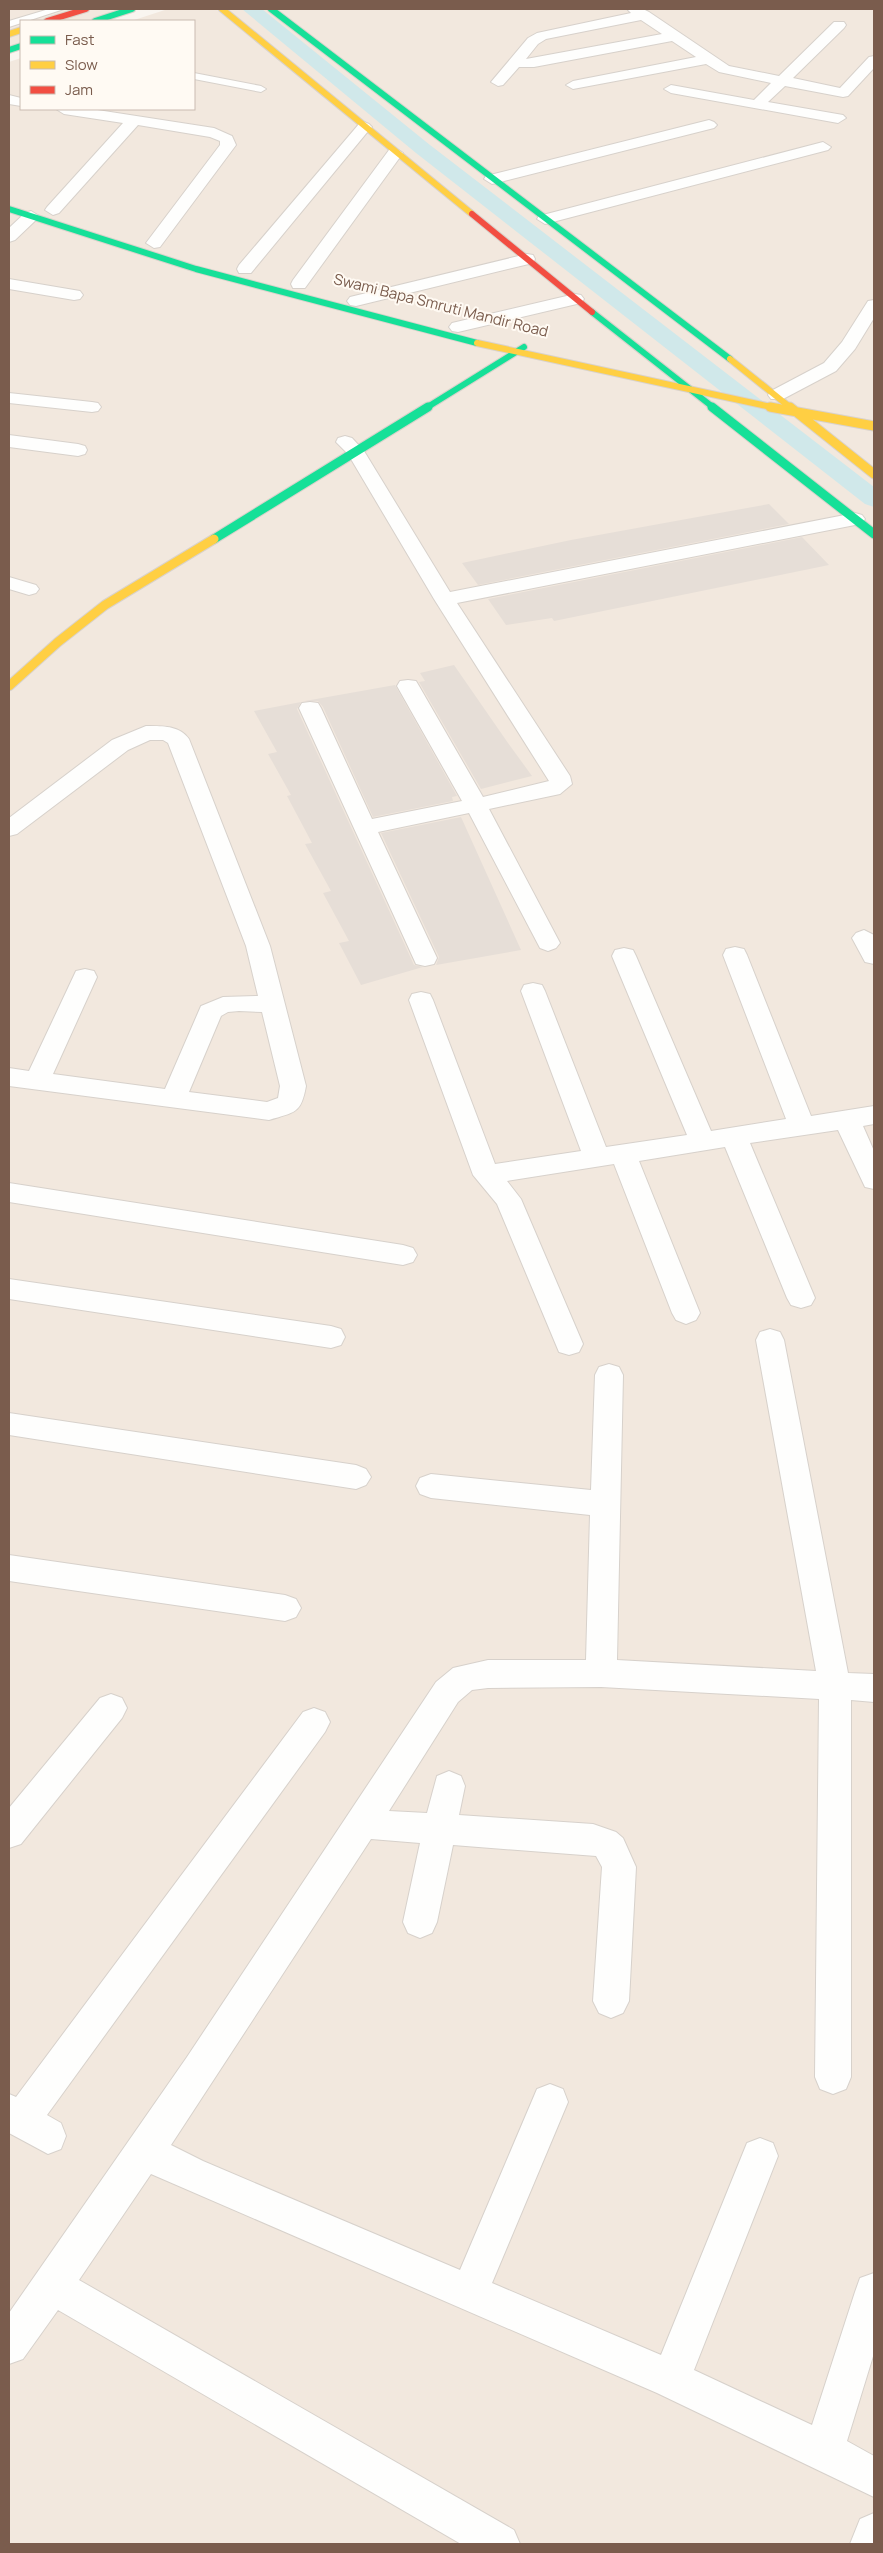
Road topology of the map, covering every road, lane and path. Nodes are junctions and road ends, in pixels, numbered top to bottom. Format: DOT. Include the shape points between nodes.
graph roads {
  1 [pos="28,9"];
  2 [pos="59,9"];
  3 [pos="86,9"];
  4 [pos="132,9"];
  5 [pos="222,9"];
  6 [pos="271,9"];
  7 [pos="639,12"];
  8 [pos="9,15"];
  9 [pos="22,20"];
  10 [pos="50,20"];
  11 [pos="98,20"];
  12 [pos="839,25"];
  13 [pos="673,36"];
  14 [pos="707,59"];
  15 [pos="874,60"];
  16 [pos="515,63"];
  17 [pos="195,76"];
  18 [pos="782,81"];
  19 [pos="498,82"];
  20 [pos="573,85"];
  21 [pos="261,89"];
  22 [pos="671,89"];
  23 [pos="757,105"];
  24 [pos="70,110"];
  25 [pos="838,118"];
  26 [pos="134,120"];
  27 [pos="709,125"];
  28 [pos="364,127"];
  29 [pos="823,147"];
  30 [pos="395,153"];
  31 [pos="492,179"];
  32 [pos="9,197"];
  33 [pos="9,209"];
  34 [pos="57,212"];
  35 [pos="31,216"];
  36 [pos="545,219"];
  37 [pos="9,238"];
  38 [pos="154,243"];
  39 [pos="527,259"];
  40 [pos="249,270"];
  41 [pos="9,284"];
  42 [pos="299,284"];
  43 [pos="74,295"];
  44 [pos="575,299"];
  45 [pos="356,301"];
  46 [pos="874,305"];
  47 [pos="458,327"];
  48 [pos="512,339"];
  49 [pos="529,343"];
  50 [pos="498,348"];
  51 [pos="515,353"];
  52 [pos="481,359"];
  53 [pos="672,373"];
  54 [pos="691,383"];
  55 [pos="748,389"];
  56 [pos="777,395"];
  57 [pos="9,398"];
  58 [pos="796,398"];
  59 [pos="92,407"];
  60 [pos="798,412"];
  61 [pos="874,426"];
  62 [pos="9,441"];
  63 [pos="347,444"];
  64 [pos="78,450"];
  65 [pos="874,474"];
  66 [pos="855,519"];
  67 [pos="874,534"];
  68 [pos="9,583"];
  69 [pos="29,589"];
  70 [pos="444,599"];
  71 [pos="18,660"];
  72 [pos="33,666"];
  73 [pos="9,686"];
  74 [pos="408,686"];
  75 [pos="310,708"];
  76 [pos="476,805"];
  77 [pos="366,827"];
  78 [pos="9,829"];
  79 [pos="548,943"];
  80 [pos="735,955"];
  81 [pos="624,956"];
  82 [pos="425,958"];
  83 [pos="86,977"];
  84 [pos="533,991"];
  85 [pos="421,1000"];
  86 [pos="273,1005"];
  87 [pos="9,1077"];
  88 [pos="38,1080"];
  89 [pos="174,1098"];
  90 [pos="874,1115"];
  91 [pos="847,1120"];
  92 [pos="802,1127"];
  93 [pos="734,1137"];
  94 [pos="703,1142"];
  95 [pos="623,1154"];
  96 [pos="597,1158"];
  97 [pos="486,1175"];
  98 [pos="874,1180"];
  99 [pos="9,1192"];
  100 [pos="403,1254"];
  101 [pos="9,1289"];
  102 [pos="800,1298"];
  103 [pos="686,1313"];
  104 [pos="331,1337"];
  105 [pos="770,1340"];
  106 [pos="569,1344"];
  107 [pos="609,1375"];
  108 [pos="9,1424"];
  109 [pos="356,1477"];
  110 [pos="431,1486"];
  111 [pos="605,1504"];
  112 [pos="9,1568"];
  113 [pos="285,1608"];
  114 [pos="601,1673"];
  115 [pos="834,1688"];
  116 [pos="874,1688"];
  117 [pos="111,1708"];
  118 [pos="314,1722"];
  119 [pos="449,1786"];
  120 [pos="364,1824"];
  121 [pos="442,1831"];
  122 [pos="9,1833"];
  123 [pos="420,1922"];
  124 [pos="610,2001"];
  125 [pos="833,2077"];
  126 [pos="550,2102"];
  127 [pos="26,2123"];
  128 [pos="144,2151"];
  129 [pos="760,2156"];
  130 [pos="53,2286"];
  131 [pos="874,2292"];
  132 [pos="469,2293"];
  133 [pos="9,2345"];
  134 [pos="671,2379"];
  135 [pos="824,2451"];
  136 [pos="874,2477"];
  137 [pos="874,2533"];
  138 [pos="500,2544"];
  139 [pos="870,2544"];
  1 -- 8 [label="lane"];
  2 -- 9 [label="lane"];
  3 -- 10 [label="street"];
  4 -- 11 [label="street"];
  5 -- 28 [label="street"];
  6 -- 31 [label="street"];
  7 -- 13 [label="street"];
  7 -- 16 [label="street" via="542,36 533,41"];
  12 -- 18 [label="street"];
  13 -- 14 [label="street"];
  13 -- 16 [label="street" via="534,63"];
  14 -- 18 [label="street" via="724,69"];
  14 -- 20 [label="street"];
  15 -- 18 [label="street" via="844,93"];
  16 -- 19 [label="street"];
  17 -- 21 [label="lane"];
  18 -- 23 [label="street"];
  22 -- 23 [label="street"];
  23 -- 25 [label="street"];
  24 -- 26 [label="street"];
  26 -- 34 [label="street"];
  26 -- 38 [label="street" via="214,133 223,136 228,144"];
  27 -- 31 [label="street"];
  28 -- 30 [label="street"];
  28 -- 40 [label="street"];
  29 -- 36 [label="street"];
  30 -- 39 [label="street"];
  30 -- 42 [label="street"];
  31 -- 36 [label="street"];
  32 -- 34 [label="street"];
  33 -- 35 [label="street"];
  35 -- 37 [label="street"];
  35 -- 50 [label="street" via="196,269"];
  36 -- 56 [label="street"];
  39 -- 44 [label="street"];
  39 -- 45 [label="street"];
  40 -- 42 [label="street, Swami Bapa Smruti Mandir Road"];
  41 -- 43 [label="street"];
  42 -- 45 [label="street, Swami Bapa Smruti Mandir Road"];
  44 -- 47 [label="street"];
  44 -- 53 [label="street"];
  45 -- 47 [label="street, Swami Bapa Smruti Mandir Road"];
  46 -- 56 [label="street" via="849,345 830,366"];
  47 -- 48 [label="street, Swami Bapa Smruti Mandir Road"];
  48 -- 49 [label="street, Swami Bapa Smruti Mandir Road"];
  48 -- 50 [label="street"];
  49 -- 51 [label="street"];
  49 -- 53 [label="street, Swami Bapa Smruti Mandir Road"];
  50 -- 51 [label="street"];
  50 -- 52 [label="street"];
  51 -- 54 [label="street"];
  51 -- 63 [label="street"];
  53 -- 54 [label="street, Swami Bapa Smruti Mandir Road"];
  54 -- 60 [label="street"];
  54 -- 66 [label="street"];
  55 -- 56 [label="street"];
  56 -- 58 [label="street"];
  56 -- 60 [label="street"];
  57 -- 59 [label="street"];
  60 -- 61 [label="street"];
  60 -- 65 [label="street"];
  62 -- 64 [label="street"];
  63 -- 70 [label="street"];
  63 -- 72 [label="street" via="105,606"];
  66 -- 67 [label="street"];
  66 -- 70 [label="street"];
  68 -- 69 [label="street"];
  70 -- 76 [label="street" via="559,776 561,784 552,789"];
  71 -- 72 [label="street"];
  72 -- 73 [label="street"];
  74 -- 76 [label="street"];
  75 -- 77 [label="street"];
  76 -- 77 [label="street"];
  76 -- 79 [label="street"];
  77 -- 82 [label="street"];
  78 -- 86 [label="street" via="120,744 146,733 167,733 178,739 258,946"];
  80 -- 92 [label="street"];
  81 -- 94 [label="street"];
  83 -- 88 [label="street"];
  84 -- 96 [label="street"];
  85 -- 97 [label="street"];
  86 -- 89 [label="street" via="228,1004 214,1008"];
  86 -- 89 [label="street" via="293,1086 290,1104 269,1111"];
  87 -- 88 [label="street"];
  88 -- 89 [label="street"];
  90 -- 91 [label="street"];
  91 -- 92 [label="street"];
  91 -- 98 [label="street"];
  92 -- 93 [label="street"];
  93 -- 94 [label="street"];
  93 -- 102 [label="street"];
  94 -- 95 [label="street"];
  95 -- 96 [label="street"];
  95 -- 103 [label="street"];
  96 -- 97 [label="street"];
  97 -- 106 [label="street" via="508,1199"];
  99 -- 100 [label="street"];
  101 -- 104 [label="street"];
  105 -- 115 [label="street"];
  107 -- 111 [label="street"];
  108 -- 109 [label="street"];
  110 -- 111 [label="street"];
  111 -- 114 [label="street"];
  112 -- 113 [label="street"];
  114 -- 115 [label="street"];
  114 -- 120 [label="street" via="488,1674 464,1678 448,1692"];
  115 -- 116 [label="street"];
  115 -- 125 [label="street"];
  117 -- 122 [label="street"];
  118 -- 127 [label="street"];
  119 -- 121 [label="street"];
  120 -- 121 [label="street"];
  120 -- 128 [label="street"];
  121 -- 123 [label="street"];
  121 -- 124 [label="street" via="607,1842 619,1867"];
  126 -- 132 [label="street"];
  128 -- 130 [label="street"];
  128 -- 132 [label="street" via="190,2174"];
  129 -- 134 [label="street"];
  130 -- 133 [label="street"];
  130 -- 138 [label="street"];
  131 -- 135 [label="street"];
  132 -- 134 [label="street"];
  134 -- 135 [label="street"];
  135 -- 136 [label="street"];
  137 -- 139 [label="street"];
}
